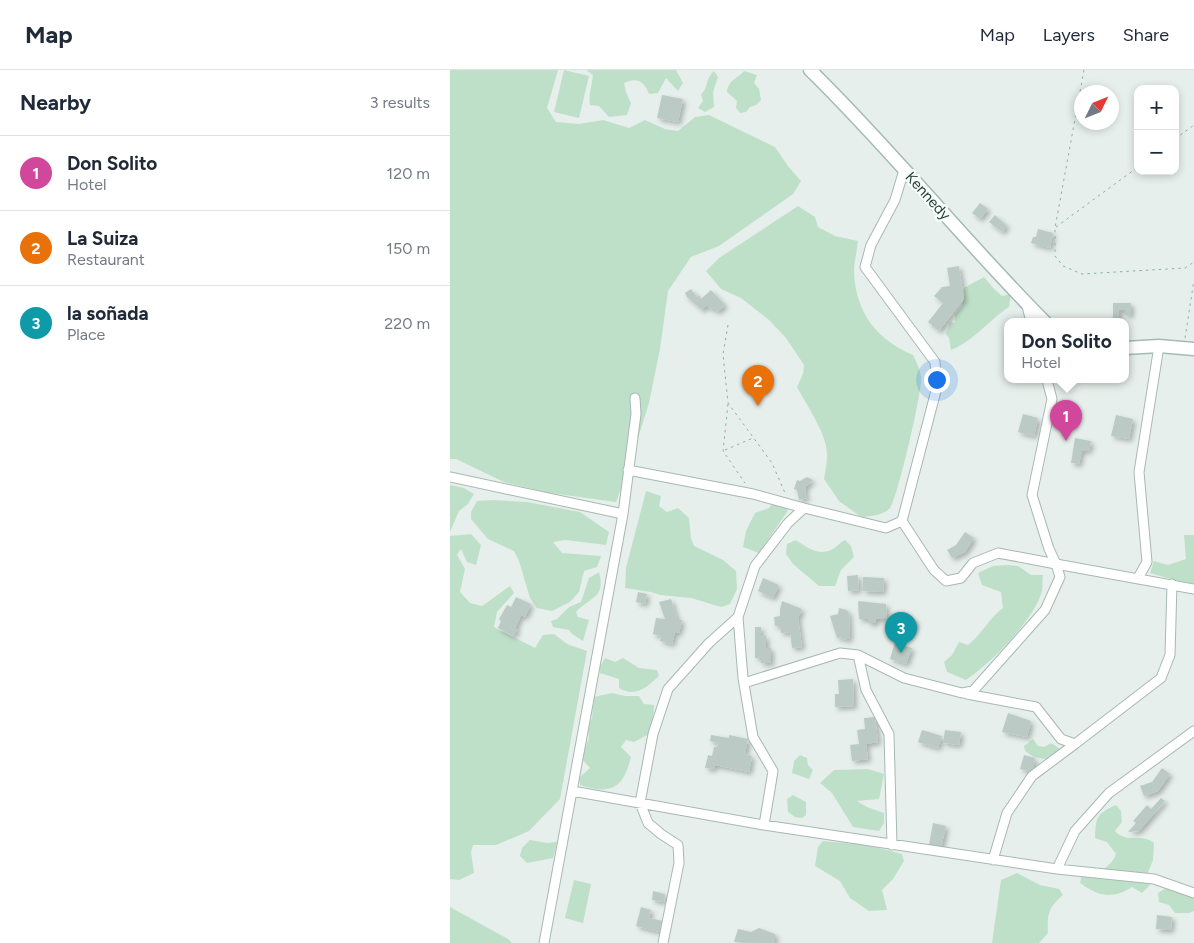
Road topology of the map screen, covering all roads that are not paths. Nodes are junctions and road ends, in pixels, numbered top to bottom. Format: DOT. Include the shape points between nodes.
graph roads {
  1 [pos="810,70"];
  2 [pos="904,170"];
  3 [pos="1026,304"];
  4 [pos="1031,318"];
  5 [pos="1041,318"];
  6 [pos="1159,346"];
  7 [pos="1129,348"];
  8 [pos="1189,349"];
  9 [pos="1048,383"];
  10 [pos="635,398"];
  11 [pos="628,470"];
  12 [pos="450,477"];
  13 [pos="804,508"];
  14 [pos="623,514"];
  15 [pos="902,521"];
  16 [pos="1056,564"];
  17 [pos="1138,578"];
  18 [pos="1172,584"];
  19 [pos="1194,589"];
  20 [pos="738,617"];
  21 [pos="858,655"];
  22 [pos="744,683"];
  23 [pos="962,693"];
  24 [pos="1194,731"];
  25 [pos="1075,744"];
  26 [pos="572,790"];
  27 [pos="640,803"];
  28 [pos="764,825"];
  29 [pos="892,845"];
  30 [pos="993,860"];
  31 [pos="1058,869"];
  32 [pos="1194,893"];
  33 [pos="544,943"];
  34 [pos="663,943"];
  1 -- 2 [label="main road, Kennedy"];
  2 -- 3 [label="main road, Kennedy"];
  2 -- 15 [label="street" via="895,200 871,245 865,266 935,362 938,387"];
  3 -- 4 [label="street"];
  3 -- 5 [label="main road, Kennedy"];
  6 -- 7 [label="main road"];
  6 -- 8 [label="main road"];
  6 -- 17 [label="street" via="1139,472 1147,562"];
  9 -- 16 [label="street" via="1052,398 1032,495 1048,549"];
  10 -- 11 [label="street" via="636,414"];
  11 -- 13 [label="street" via="753,494"];
  11 -- 14 [label="street"];
  12 -- 14 [label="street"];
  13 -- 15 [label="street" via="886,528"];
  13 -- 20 [label="street" via="788,523 755,566"];
  14 -- 26 [label="street"];
  15 -- 16 [label="street" via="934,570 946,581 961,578 973,562 998,553"];
  16 -- 17 [label="street"];
  16 -- 23 [label="street" via="1060,577 1045,610 973,691"];
  17 -- 18 [label="street"];
  18 -- 19 [label="street"];
  18 -- 25 [label="street" via="1170,655 1161,678"];
  20 -- 22 [label="street"];
  20 -- 27 [label="street" via="709,643 668,690 653,734"];
  21 -- 22 [label="street" via="840,653"];
  21 -- 23 [label="street" via="904,678"];
  21 -- 29 [label="street" via="866,690 889,734"];
  22 -- 28 [label="street" via="753,737 773,771"];
  23 -- 25 [label="street" via="1036,707 1061,739"];
  24 -- 31 [label="street" via="1109,793 1075,831"];
  25 -- 30 [label="street" via="1032,776 1007,813"];
  26 -- 27 [label="street"];
  26 -- 33 [label="street"];
  27 -- 28 [label="street"];
  27 -- 34 [label="street" via="648,823 678,845 679,863"];
  28 -- 29 [label="street"];
  29 -- 30 [label="street"];
  30 -- 31 [label="street"];
  31 -- 32 [label="street" via="1154,879"];
}
